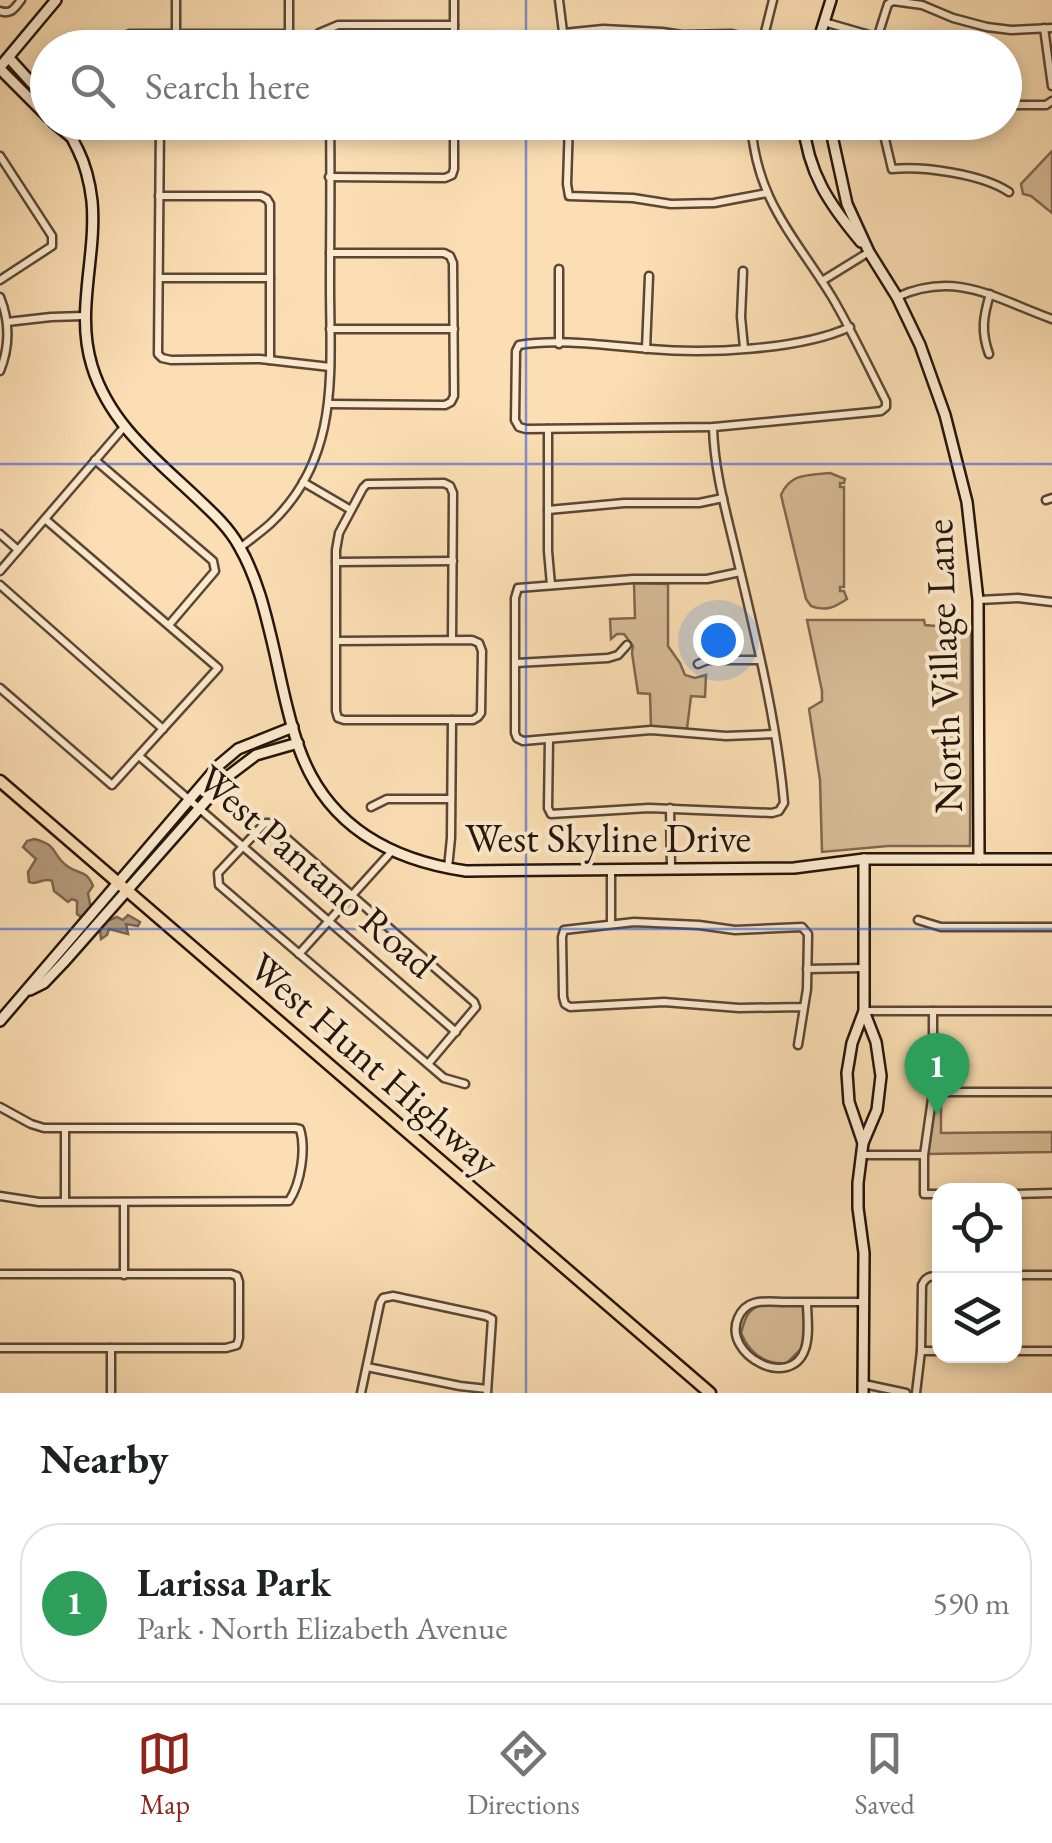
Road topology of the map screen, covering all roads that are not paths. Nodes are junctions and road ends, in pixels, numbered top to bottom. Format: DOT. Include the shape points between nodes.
graph roads {
  1 [pos="20,0"];
  2 [pos="56,0"];
  3 [pos="176,0"];
  4 [pos="289,0"];
  5 [pos="454,0"];
  6 [pos="558,0"];
  7 [pos="773,0"];
  8 [pos="831,0"];
  9 [pos="893,1"];
  10 [pos="4,12"];
  11 [pos="454,25"];
  12 [pos="822,25"];
  13 [pos="1048,28"];
  14 [pos="32,30"];
  15 [pos="176,30"];
  16 [pos="289,30"];
  17 [pos="326,30"];
  18 [pos="454,30"];
  19 [pos="563,30"];
  20 [pos="593,30"];
  21 [pos="623,30"];
  22 [pos="766,30"];
  23 [pos="821,30"];
  24 [pos="844,30"];
  25 [pos="879,30"];
  26 [pos="30,32"];
  27 [pos="9,58"];
  28 [pos="0,68"];
  29 [pos="30,81"];
  30 [pos="1052,86"];
  31 [pos="30,99"];
  32 [pos="1052,102"];
  33 [pos="1022,106"];
  34 [pos="72,140"];
  35 [pos="160,140"];
  36 [pos="330,140"];
  37 [pos="454,140"];
  38 [pos="568,140"];
  39 [pos="754,140"];
  40 [pos="806,140"];
  41 [pos="832,140"];
  42 [pos="885,140"];
  43 [pos="0,156"];
  44 [pos="329,177"];
  45 [pos="767,192"];
  46 [pos="1008,192"];
  47 [pos="159,196"];
  48 [pos="869,252"];
  49 [pos="330,254"];
  50 [pos="559,269"];
  51 [pos="743,271"];
  52 [pos="649,276"];
  53 [pos="159,278"];
  54 [pos="270,278"];
  55 [pos="0,280"];
  56 [pos="822,281"];
  57 [pos="990,294"];
  58 [pos="0,296"];
  59 [pos="897,297"];
  60 [pos="84,316"];
  61 [pos="1052,319"];
  62 [pos="7,322"];
  63 [pos="850,327"];
  64 [pos="330,329"];
  65 [pos="454,330"];
  66 [pos="559,344"];
  67 [pos="744,348"];
  68 [pos="646,349"];
  69 [pos="989,354"];
  70 [pos="270,360"];
  71 [pos="330,368"];
  72 [pos="0,371"];
  73 [pos="330,404"];
  74 [pos="124,427"];
  75 [pos="713,427"];
  76 [pos="548,429"];
  77 [pos="96,460"];
  78 [pos="303,482"];
  79 [pos="724,498"];
  80 [pos="350,510"];
  81 [pos="548,510"];
  82 [pos="45,518"];
  83 [pos="0,534"];
  84 [pos="240,548"];
  85 [pos="18,550"];
  86 [pos="453,561"];
  87 [pos="336,562"];
  88 [pos="0,571"];
  89 [pos="740,572"];
  90 [pos="0,585"];
  91 [pos="550,585"];
  92 [pos="978,600"];
  93 [pos="1052,602"];
  94 [pos="169,625"];
  95 [pos="452,640"];
  96 [pos="336,641"];
  97 [pos="627,645"];
  98 [pos="760,660"];
  99 [pos="516,663"];
  100 [pos="698,664"];
  101 [pos="0,688"];
  102 [pos="452,720"];
  103 [pos="294,728"];
  104 [pos="163,729"];
  105 [pos="774,734"];
  106 [pos="549,739"];
  107 [pos="298,743"];
  108 [pos="139,756"];
  109 [pos="0,781"];
  110 [pos="452,799"];
  111 [pos="189,800"];
  112 [pos="372,808"];
  113 [pos="670,808"];
  114 [pos="199,809"];
  115 [pos="242,846"];
  116 [pos="392,851"];
  117 [pos="1052,858"];
  118 [pos="864,859"];
  119 [pos="979,859"];
  120 [pos="448,868"];
  121 [pos="610,868"];
  122 [pos="671,868"];
  123 [pos="118,883"];
  124 [pos="128,892"];
  125 [pos="352,896"];
  126 [pos="918,920"];
  127 [pos="329,922"];
  128 [pos="611,924"];
  129 [pos="1052,927"];
  130 [pos="299,954"];
  131 [pos="864,968"];
  132 [pos="807,969"];
  133 [pos="28,991"];
  134 [pos="804,1007"];
  135 [pos="864,1011"];
  136 [pos="1052,1011"];
  137 [pos="933,1012"];
  138 [pos="2,1015"];
  139 [pos="456,1032"];
  140 [pos="798,1045"];
  141 [pos="428,1064"];
  142 [pos="465,1084"];
  143 [pos="933,1092"];
  144 [pos="1052,1092"];
  145 [pos="0,1107"];
  146 [pos="65,1128"];
  147 [pos="863,1143"];
  148 [pos="862,1155"];
  149 [pos="924,1155"];
  150 [pos="932,1194"];
  151 [pos="1022,1194"];
  152 [pos="1052,1194"];
  153 [pos="0,1196"];
  154 [pos="65,1201"];
  155 [pos="124,1202"];
  156 [pos="0,1274"];
  157 [pos="124,1275"];
  158 [pos="1052,1275"];
  159 [pos="932,1276"];
  160 [pos="1022,1276"];
  161 [pos="807,1302"];
  162 [pos="864,1302"];
  163 [pos="0,1348"];
  164 [pos="111,1348"];
  165 [pos="932,1351"];
  166 [pos="1022,1351"];
  167 [pos="1052,1351"];
  168 [pos="921,1352"];
  169 [pos="367,1366"];
  170 [pos="862,1388"];
  171 [pos="487,1391"];
  172 [pos="111,1393"];
  173 [pos="361,1393"];
  174 [pos="710,1393"];
  175 [pos="855,1393"];
  176 [pos="906,1393"];
  177 [pos="916,1393"];
  1 -- 10 [label="street"];
  2 -- 14 [label="street"];
  3 -- 15 [label="street"];
  4 -- 16 [label="street"];
  5 -- 11 [label="street"];
  6 -- 19 [label="street"];
  7 -- 22 [label="street"];
  8 -- 12 [label="street"];
  9 -- 13 [label="street" via="987,27"];
  9 -- 25 [label="street"];
  11 -- 17 [label="street"];
  11 -- 18 [label="street"];
  12 -- 23 [label="street"];
  12 -- 24 [label="street"];
  13 -- 30 [label="street"];
  20 -- 21 [label="street"];
  26 -- 27 [label="street"];
  27 -- 28 [label="street"];
  27 -- 29 [label="street"];
  28 -- 31 [label="street"];
  32 -- 33 [label="street"];
  34 -- 60 [label="street, West Skyline Drive" via="92,204"];
  35 -- 47 [label="street"];
  36 -- 44 [label="street"];
  37 -- 44 [label="street" via="454,169 445,178"];
  38 -- 45 [label="street" via="569,196 702,204"];
  39 -- 45 [label="street"];
  40 -- 48 [label="street, North Village Lane" via="818,182"];
  41 -- 48 [label="street, North Village Lane" via="847,204"];
  42 -- 46 [label="street" via="892,169 933,169"];
  43 -- 55 [label="street" via="54,242"];
  44 -- 49 [label="street"];
  45 -- 56 [label="street"];
  47 -- 53 [label="street"];
  47 -- 54 [label="street" via="268,199"];
  48 -- 56 [label="street"];
  48 -- 59 [label="street, North Village Lane"];
  49 -- 64 [label="street"];
  49 -- 65 [label="street" via="450,256"];
  50 -- 66 [label="street"];
  51 -- 67 [label="street"];
  52 -- 68 [label="street"];
  53 -- 54 [label="street"];
  53 -- 70 [label="street" via="162,358"];
  54 -- 70 [label="street"];
  56 -- 63 [label="street"];
  57 -- 59 [label="street" via="941,285"];
  57 -- 61 [label="street"];
  57 -- 69 [label="street" via="982,326"];
  58 -- 62 [label="street"];
  59 -- 92 [label="street, North Village Lane" via="956,451"];
  60 -- 62 [label="street"];
  60 -- 74 [label="street, West Skyline Drive" via="95,374"];
  62 -- 72 [label="street"];
  63 -- 67 [label="street" via="810,341"];
  63 -- 75 [label="street" via="886,401 881,411"];
  64 -- 65 [label="street"];
  64 -- 71 [label="street"];
  65 -- 73 [label="street" via="454,396 445,405"];
  66 -- 68 [label="street"];
  66 -- 76 [label="street" via="518,345 516,351 515,420 519,427"];
  67 -- 68 [label="street"];
  70 -- 71 [label="street"];
  71 -- 73 [label="street"];
  73 -- 78 [label="street"];
  74 -- 77 [label="street"];
  74 -- 84 [label="street, West Skyline Drive"];
  75 -- 76 [label="street"];
  75 -- 79 [label="street"];
  76 -- 81 [label="street"];
  77 -- 82 [label="street"];
  77 -- 94 [label="street" via="213,562 215,571"];
  78 -- 80 [label="street"];
  78 -- 84 [label="street" via="272,523"];
  79 -- 81 [label="street"];
  79 -- 89 [label="street"];
  80 -- 86 [label="street" via="368,484 444,483 453,493"];
  80 -- 87 [label="street"];
  81 -- 91 [label="street"];
  82 -- 85 [label="street"];
  82 -- 94 [label="street"];
  83 -- 85 [label="street"];
  84 -- 103 [label="street, West Skyline Drive" via="262,599"];
  85 -- 88 [label="street"];
  86 -- 87 [label="street"];
  86 -- 95 [label="street"];
  87 -- 96 [label="street"];
  89 -- 91 [label="street"];
  89 -- 98 [label="street"];
  90 -- 104 [label="street"];
  91 -- 99 [label="street" via="518,588"];
  92 -- 93 [label="street"];
  92 -- 119 [label="street, North Village Lane"];
  94 -- 104 [label="street" via="218,668"];
  95 -- 96 [label="street"];
  95 -- 102 [label="street" via="480,643 482,666 481,713"];
  96 -- 102 [label="street" via="338,718"];
  97 -- 99 [label="street" via="608,658"];
  98 -- 100 [label="street"];
  98 -- 105 [label="street"];
  99 -- 106 [label="street" via="517,738"];
  101 -- 108 [label="street" via="112,786"];
  102 -- 110 [label="street"];
  103 -- 107 [label="street, West Skyline Drive"];
  103 -- 111 [label="street" via="238,749"];
  104 -- 108 [label="street"];
  105 -- 106 [label="street" via="651,730"];
  105 -- 113 [label="street" via="781,809"];
  106 -- 113 [label="street" via="551,814"];
  107 -- 114 [label="street" via="256,755"];
  107 -- 116 [label="street, West Skyline Drive" via="329,803"];
  108 -- 111 [label="street, West Pantano Road"];
  109 -- 123 [label="main road, West Hunt Highway"];
  110 -- 112 [label="street" via="387,799"];
  110 -- 120 [label="street"];
  111 -- 114 [label="street, West Pantano Road"];
  111 -- 123 [label="street"];
  113 -- 122 [label="street"];
  114 -- 115 [label="street, West Pantano Road"];
  114 -- 124 [label="street"];
  115 -- 125 [label="street" via="269,823"];
  115 -- 127 [label="street, West Pantano Road"];
  115 -- 130 [label="street" via="218,874 219,885"];
  116 -- 120 [label="street, West Skyline Drive"];
  116 -- 125 [label="street"];
  117 -- 119 [label="street, West Skyline Drive"];
  118 -- 119 [label="street, West Skyline Drive"];
  118 -- 122 [label="street, West Skyline Drive" via="810,867"];
  118 -- 131 [label="street"];
  120 -- 121 [label="street, West Skyline Drive"];
  121 -- 122 [label="street, West Skyline Drive"];
  121 -- 128 [label="street"];
  123 -- 124 [label="main road, West Hunt Highway"];
  123 -- 133 [label="street"];
  124 -- 133 [label="street" via="44,983"];
  124 -- 174 [label="main road, West Hunt Highway"];
  125 -- 127 [label="street"];
  125 -- 139 [label="street" via="474,1002"];
  126 -- 129 [label="street" via="941,927"];
  127 -- 130 [label="street"];
  127 -- 139 [label="street, West Pantano Road"];
  128 -- 132 [label="street" via="802,927 808,934"];
  128 -- 134 [label="street" via="564,930 570,1007"];
  130 -- 141 [label="street"];
  131 -- 132 [label="street"];
  131 -- 135 [label="street"];
  132 -- 134 [label="street"];
  133 -- 138 [label="street"];
  134 -- 140 [label="street"];
  135 -- 137 [label="street"];
  135 -- 147 [label="street" via="848,1072"];
  135 -- 147 [label="street" via="881,1076"];
  136 -- 137 [label="street"];
  137 -- 143 [label="street"];
  139 -- 141 [label="street"];
  141 -- 142 [label="street"];
  143 -- 144 [label="street"];
  143 -- 149 [label="street"];
  145 -- 146 [label="street" via="30,1124"];
  146 -- 154 [label="street"];
  146 -- 155 [label="street" via="300,1129 302,1159 289,1200"];
  147 -- 148 [label="street"];
  148 -- 149 [label="street"];
  148 -- 162 [label="street"];
  149 -- 150 [label="street" via="924,1194"];
  151 -- 152 [label="street"];
  153 -- 154 [label="street"];
  154 -- 155 [label="street"];
  155 -- 157 [label="street"];
  156 -- 157 [label="street"];
  157 -- 164 [label="street" via="237,1276 239,1338 226,1348"];
  158 -- 160 [label="street"];
  159 -- 168 [label="street" via="922,1284"];
  161 -- 161 [label="street" via="750,1304 736,1324 742,1348 760,1364 779,1369 798,1361 806,1347"];
  161 -- 162 [label="street"];
  162 -- 170 [label="street"];
  163 -- 164 [label="street"];
  164 -- 172 [label="street"];
  165 -- 168 [label="street"];
  166 -- 167 [label="street"];
  168 -- 177 [label="street"];
  169 -- 171 [label="street"];
  169 -- 171 [label="street" via="380,1303 393,1296 492,1319"];
  169 -- 173 [label="street"];
  170 -- 175 [label="street"];
  170 -- 176 [label="street"];
}
